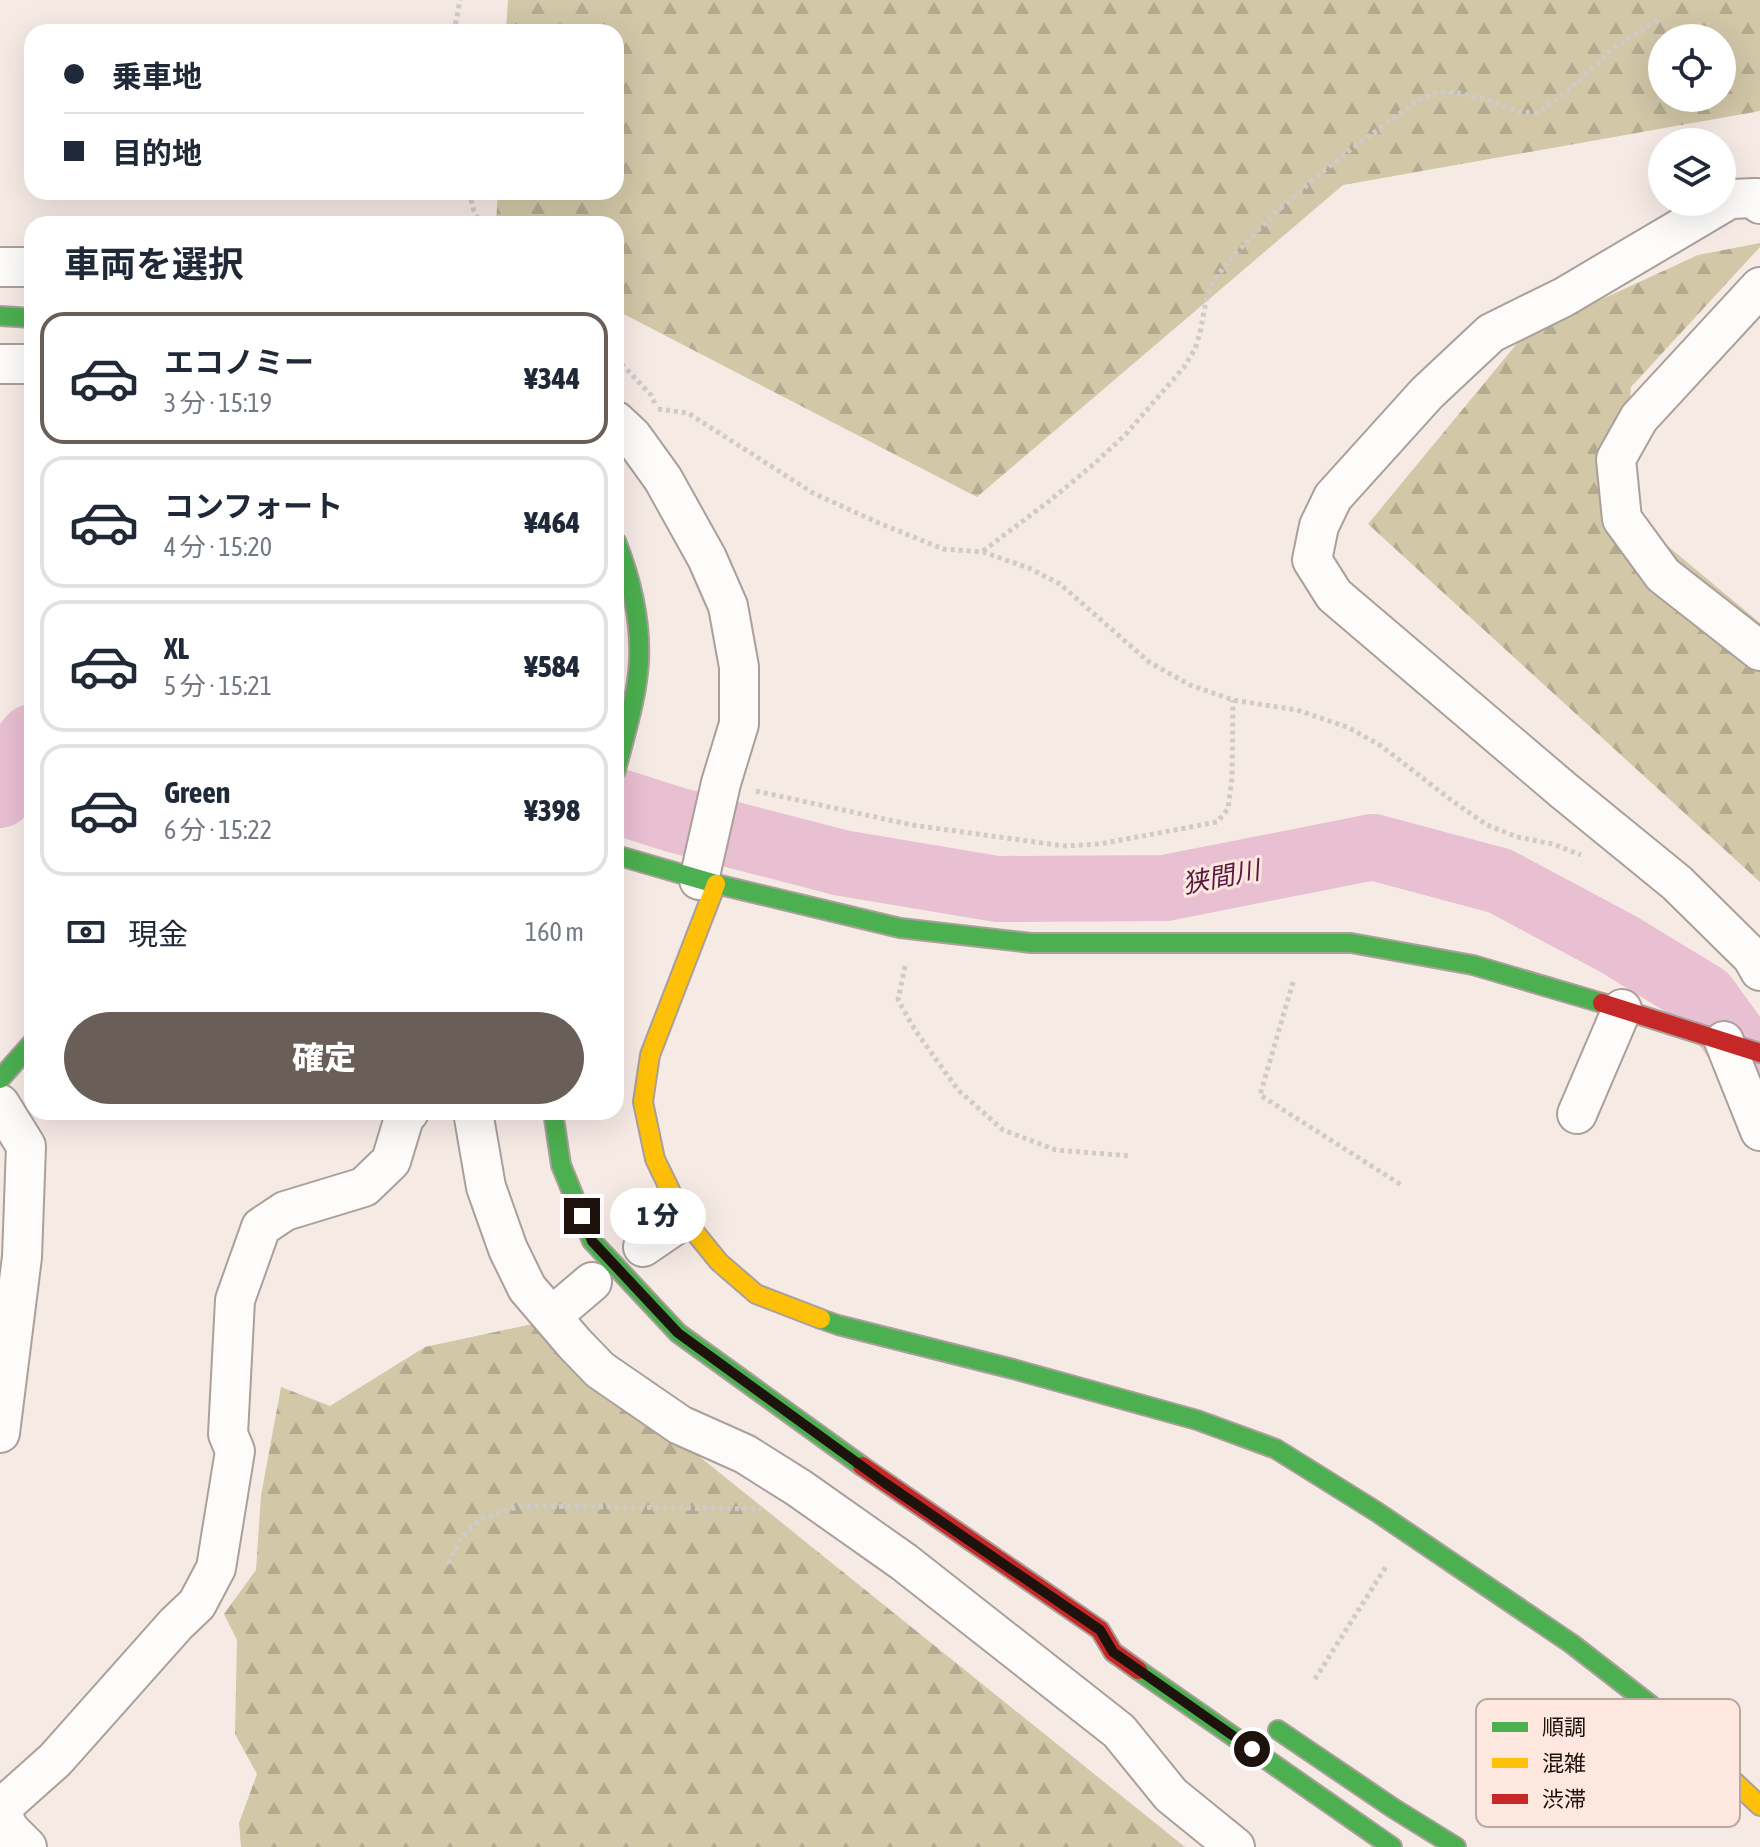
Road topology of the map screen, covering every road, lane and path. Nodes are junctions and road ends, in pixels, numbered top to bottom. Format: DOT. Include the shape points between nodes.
graph roads {
  1 [pos="460,0"];
  2 [pos="1661,18"];
  3 [pos="456,24"];
  4 [pos="1760,204"];
  5 [pos="0,267"];
  6 [pos="24,267"];
  7 [pos="1760,287"];
  8 [pos="0,316"];
  9 [pos="24,318"];
  10 [pos="0,364"];
  11 [pos="24,364"];
  12 [pos="658,408"];
  13 [pos="624,428"];
  14 [pos="983,552"];
  15 [pos="624,561"];
  16 [pos="1760,651"];
  17 [pos="1233,700"];
  18 [pos="624,737"];
  19 [pos="721,783"];
  20 [pos="624,857"];
  21 [pos="1593,859"];
  22 [pos="707,882"];
  23 [pos="914,930"];
  24 [pos="1304,943"];
  25 [pos="1760,971"];
  26 [pos="1635,1012"];
  27 [pos="1724,1041"];
  28 [pos="24,1052"];
  29 [pos="1760,1053"];
  30 [pos="0,1079"];
  31 [pos="0,1104"];
  32 [pos="1577,1114"];
  33 [pos="403,1120"];
  34 [pos="474,1120"];
  35 [pos="554,1120"];
  36 [pos="1760,1131"];
  37 [pos="1131,1156"];
  38 [pos="1403,1186"];
  39 [pos="684,1219"];
  40 [pos="643,1247"];
  41 [pos="592,1282"];
  42 [pos="552,1316"];
  43 [pos="0,1433"];
  44 [pos="767,1509"];
  45 [pos="1408,1533"];
  46 [pos="448,1563"];
  47 [pos="1100,1630"];
  48 [pos="1125,1632"];
  49 [pos="1315,1679"];
  50 [pos="1642,1699"];
  51 [pos="1259,1718"];
  52 [pos="1740,1787"];
  53 [pos="1760,1806"];
  54 [pos="0,1809"];
  55 [pos="27,1847"];
  56 [pos="1235,1847"];
  57 [pos="1392,1847"];
  58 [pos="1456,1847"];
  1 -- 3 [label="path"];
  2 -- 14 [label="path" via="1614,48 1537,113 1437,92 1418,100 1338,159 1228,261 1207,296 1195,349 1126,434"];
  4 -- 25 [label="street" via="1756,198 1730,199 1564,297 1491,333 1427,393 1333,497 1319,526 1312,560 1334,595 1677,883"];
  5 -- 6 [label="street"];
  7 -- 16 [label="street" via="1639,418 1616,459 1622,519 1663,575"];
  8 -- 9 [label="main road"];
  10 -- 11 [label="street"];
  12 -- 14 [label="path" via="688,413 813,493 879,523 943,549"];
  13 -- 19 [label="street" via="663,479 728,606 739,667 739,724"];
  14 -- 17 [label="path" via="1060,584 1149,662 1190,685"];
  15 -- 18 [label="main road" via="636,613 639,662"];
  17 -- 19 [label="path" via="1228,809 1217,822 1100,844 1064,846 912,825"];
  17 -- 21 [label="path" via="1297,710 1347,727 1380,745 1487,825"];
  19 -- 22 [label="street"];
  20 -- 22 [label="main road"];
  22 -- 23 [label="main road"];
  22 -- 39 [label="main road" via="650,1055 643,1102 655,1159"];
  23 -- 24 [label="main road" via="1031,943"];
  23 -- 37 [label="path" via="898,1000 958,1090 1003,1130 1056,1150"];
  24 -- 26 [label="main road" via="1351,943 1473,965"];
  24 -- 38 [label="path" via="1260,1095"];
  26 -- 27 [label="main road"];
  26 -- 32 [label="street"];
  27 -- 29 [label="main road"];
  27 -- 36 [label="street"];
  28 -- 30 [label="main road"];
  31 -- 43 [label="street" via="26,1146 22,1257"];
  33 -- 54 [label="street" via="391,1161 364,1187 285,1211 261,1227 235,1300 228,1434 235,1451 216,1568 197,1604 55,1760"];
  34 -- 42 [label="street" via="486,1187 508,1249 527,1288"];
  35 -- 47 [label="main road" via="561,1165 592,1241 678,1333"];
  39 -- 40 [label="street"];
  39 -- 45 [label="main road" via="719,1262 756,1294 838,1325 1044,1377 1250,1439 1276,1449"];
  41 -- 42 [label="street"];
  42 -- 56 [label="street" via="600,1370 680,1425 745,1454 799,1488 904,1562 1119,1731 1171,1795"];
  44 -- 46 [label="path" via="520,1506 482,1518 461,1538"];
  45 -- 49 [label="path"];
  45 -- 50 [label="main road" via="1572,1644"];
  47 -- 48 [label="main road"];
  47 -- 57 [label="main road" via="1113,1652"];
  51 -- 58 [label="main road"];
  52 -- 53 [label="main road"];
  54 -- 55 [label="street" via="9,1829"];
}
